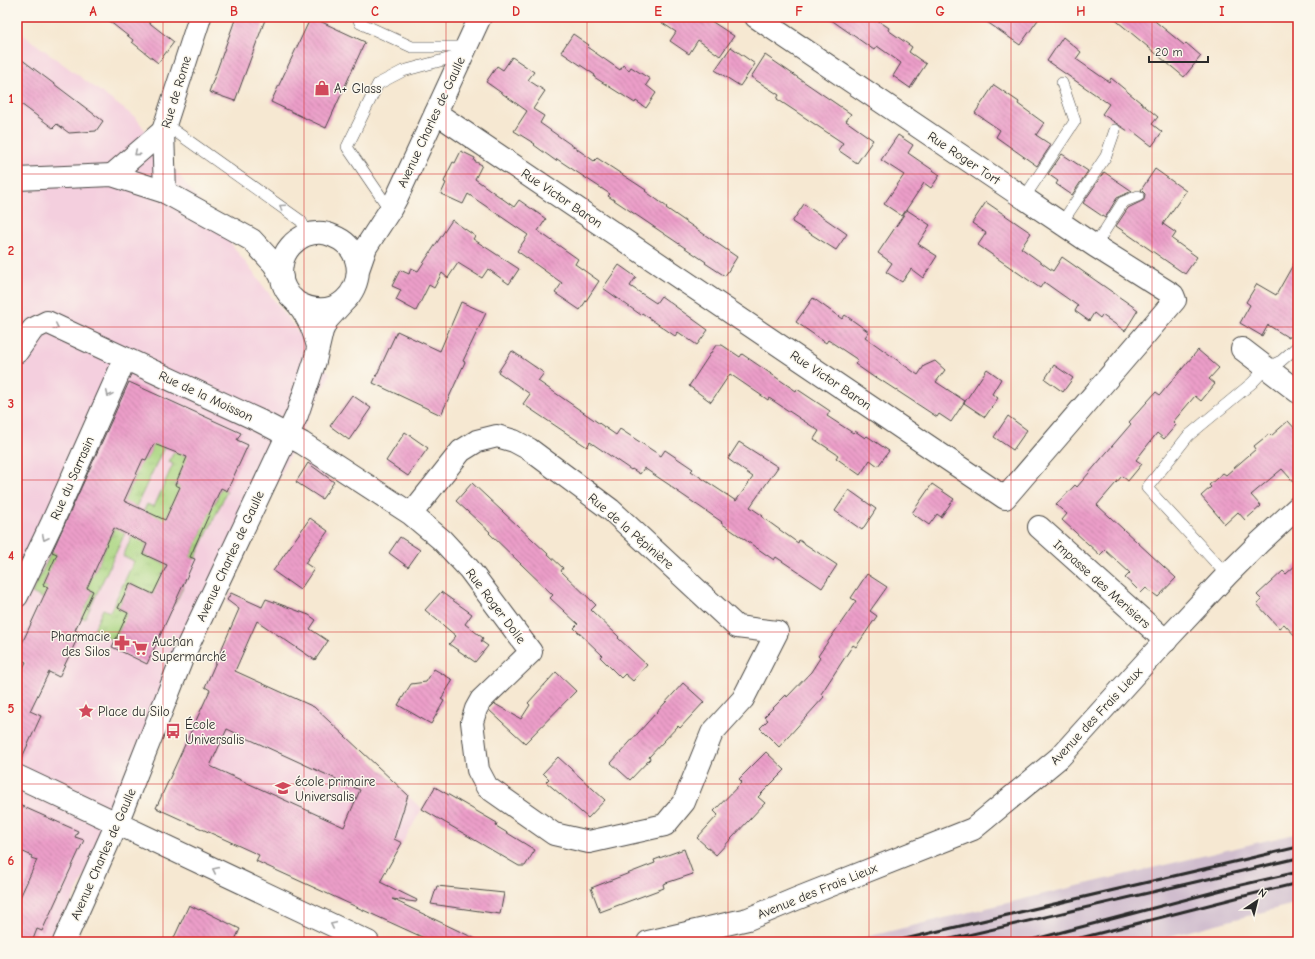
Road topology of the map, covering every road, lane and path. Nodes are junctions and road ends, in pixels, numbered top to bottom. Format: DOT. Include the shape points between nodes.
graph roads {
  1 [pos="358,17"];
  2 [pos="480,17"];
  3 [pos="756,17"];
  4 [pos="195,19"];
  5 [pos="464,51"];
  6 [pos="1062,83"];
  7 [pos="436,112"];
  8 [pos="164,128"];
  9 [pos="1115,130"];
  10 [pos="112,175"];
  11 [pos="17,179"];
  12 [pos="165,192"];
  13 [pos="1138,196"];
  14 [pos="1024,198"];
  15 [pos="385,218"];
  16 [pos="1061,224"];
  17 [pos="312,236"];
  18 [pos="252,240"];
  19 [pos="1095,246"];
  20 [pos="358,270"];
  21 [pos="282,278"];
  22 [pos="1173,295"];
  23 [pos="347,298"];
  24 [pos="296,302"];
  25 [pos="318,346"];
  26 [pos="1298,346"];
  27 [pos="1242,349"];
  28 [pos="17,352"];
  29 [pos="125,358"];
  30 [pos="1266,368"];
  31 [pos="1298,392"];
  32 [pos="287,435"];
  33 [pos="1298,507"];
  34 [pos="411,514"];
  35 [pos="1039,527"];
  36 [pos="1227,575"];
  37 [pos="17,596"];
  38 [pos="1166,641"];
  39 [pos="753,680"];
  40 [pos="17,776"];
  41 [pos="117,824"];
  42 [pos="64,942"];
  43 [pos="368,942"];
  44 [pos="648,942"];
  1 -- 5 [label="lane" via="360,23 412,47"];
  2 -- 5 [label="street, Avenue Charles de Gaulle"];
  3 -- 14 [label="street, Rue Roger Tort"];
  4 -- 8 [label="street, Rue de Rome"];
  5 -- 7 [label="street, Avenue Charles de Gaulle"];
  5 -- 15 [label="lane" via="403,72 378,84 347,147"];
  6 -- 14 [label="lane" via="1075,121"];
  7 -- 15 [label="street, Avenue Charles de Gaulle"];
  7 -- 22 [label="street, Rue Victor Baron" via="1005,498 1175,300"];
  8 -- 10 [label="street, one-way"];
  8 -- 12 [label="street, Rue de Rome"];
  17 -- 8 [label="lane, one-way" via="301,221"];
  9 -- 16 [label="lane" via="1106,156"];
  10 -- 11 [label="street"];
  10 -- 12 [label="street"];
  12 -- 18 [label="street"];
  13 -- 19 [label="lane" via="1124,202"];
  14 -- 16 [label="street, Rue Roger Tort"];
  15 -- 17 [label="street" via="355,235"];
  15 -- 20 [label="street, Avenue Charles de Gaulle" via="366,248"];
  16 -- 19 [label="street, Rue Roger Tort"];
  17 -- 18 [label="street" via="283,242"];
  17 -- 20 [label="street" via="338,238 353,252"];
  17 -- 21 [label="street" via="291,245 285,253"];
  18 -- 21 [label="street" via="274,264"];
  19 -- 22 [label="street, Rue Roger Tort"];
  20 -- 23 [label="street" via="355,286"];
  21 -- 24 [label="street" via="288,294"];
  23 -- 24 [label="street" via="341,304 318,310"];
  23 -- 25 [label="street, Avenue Charles de Gaulle" via="327,320"];
  24 -- 25 [label="street" via="309,321"];
  25 -- 32 [label="street, Avenue Charles de Gaulle" via="297,415"];
  26 -- 30 [label="lane" via="1281,361"];
  27 -- 30 [label="street"];
  28 -- 29 [label="street, Rue de la Moisson, one-way" via="33,330 47,322"];
  29 -- 32 [label="street, Rue de la Moisson"];
  29 -- 37 [label="street, Rue du Sarrasin, one-way"];
  30 -- 31 [label="street"];
  30 -- 36 [label="lane" via="1252,383 1188,436 1148,488"];
  32 -- 34 [label="street, Rue Roger Dolle"];
  32 -- 41 [label="street, Avenue Charles de Gaulle" via="183,656"];
  33 -- 36 [label="street, Avenue des Frais Lieux"];
  34 -- 39 [label="street, Rue de la Pépinière" via="461,451 477,441 497,436 514,441 529,449 611,510 737,627 777,632"];
  34 -- 39 [label="street, Rue Roger Dolle" via="442,540 469,569 531,652 481,700 476,709 472,722 478,770 487,786 554,834 589,842 665,825 684,802 712,733 743,699"];
  35 -- 38 [label="street, Impasse des Merisiers"];
  36 -- 38 [label="street, Avenue des Frais Lieux"];
  38 -- 44 [label="street, Avenue des Frais Lieux" via="1060,757 973,829 748,919"];
  40 -- 41 [label="street"];
  41 -- 42 [label="street, Avenue Charles de Gaulle"];
  43 -- 41 [label="street, one-way"];
}
